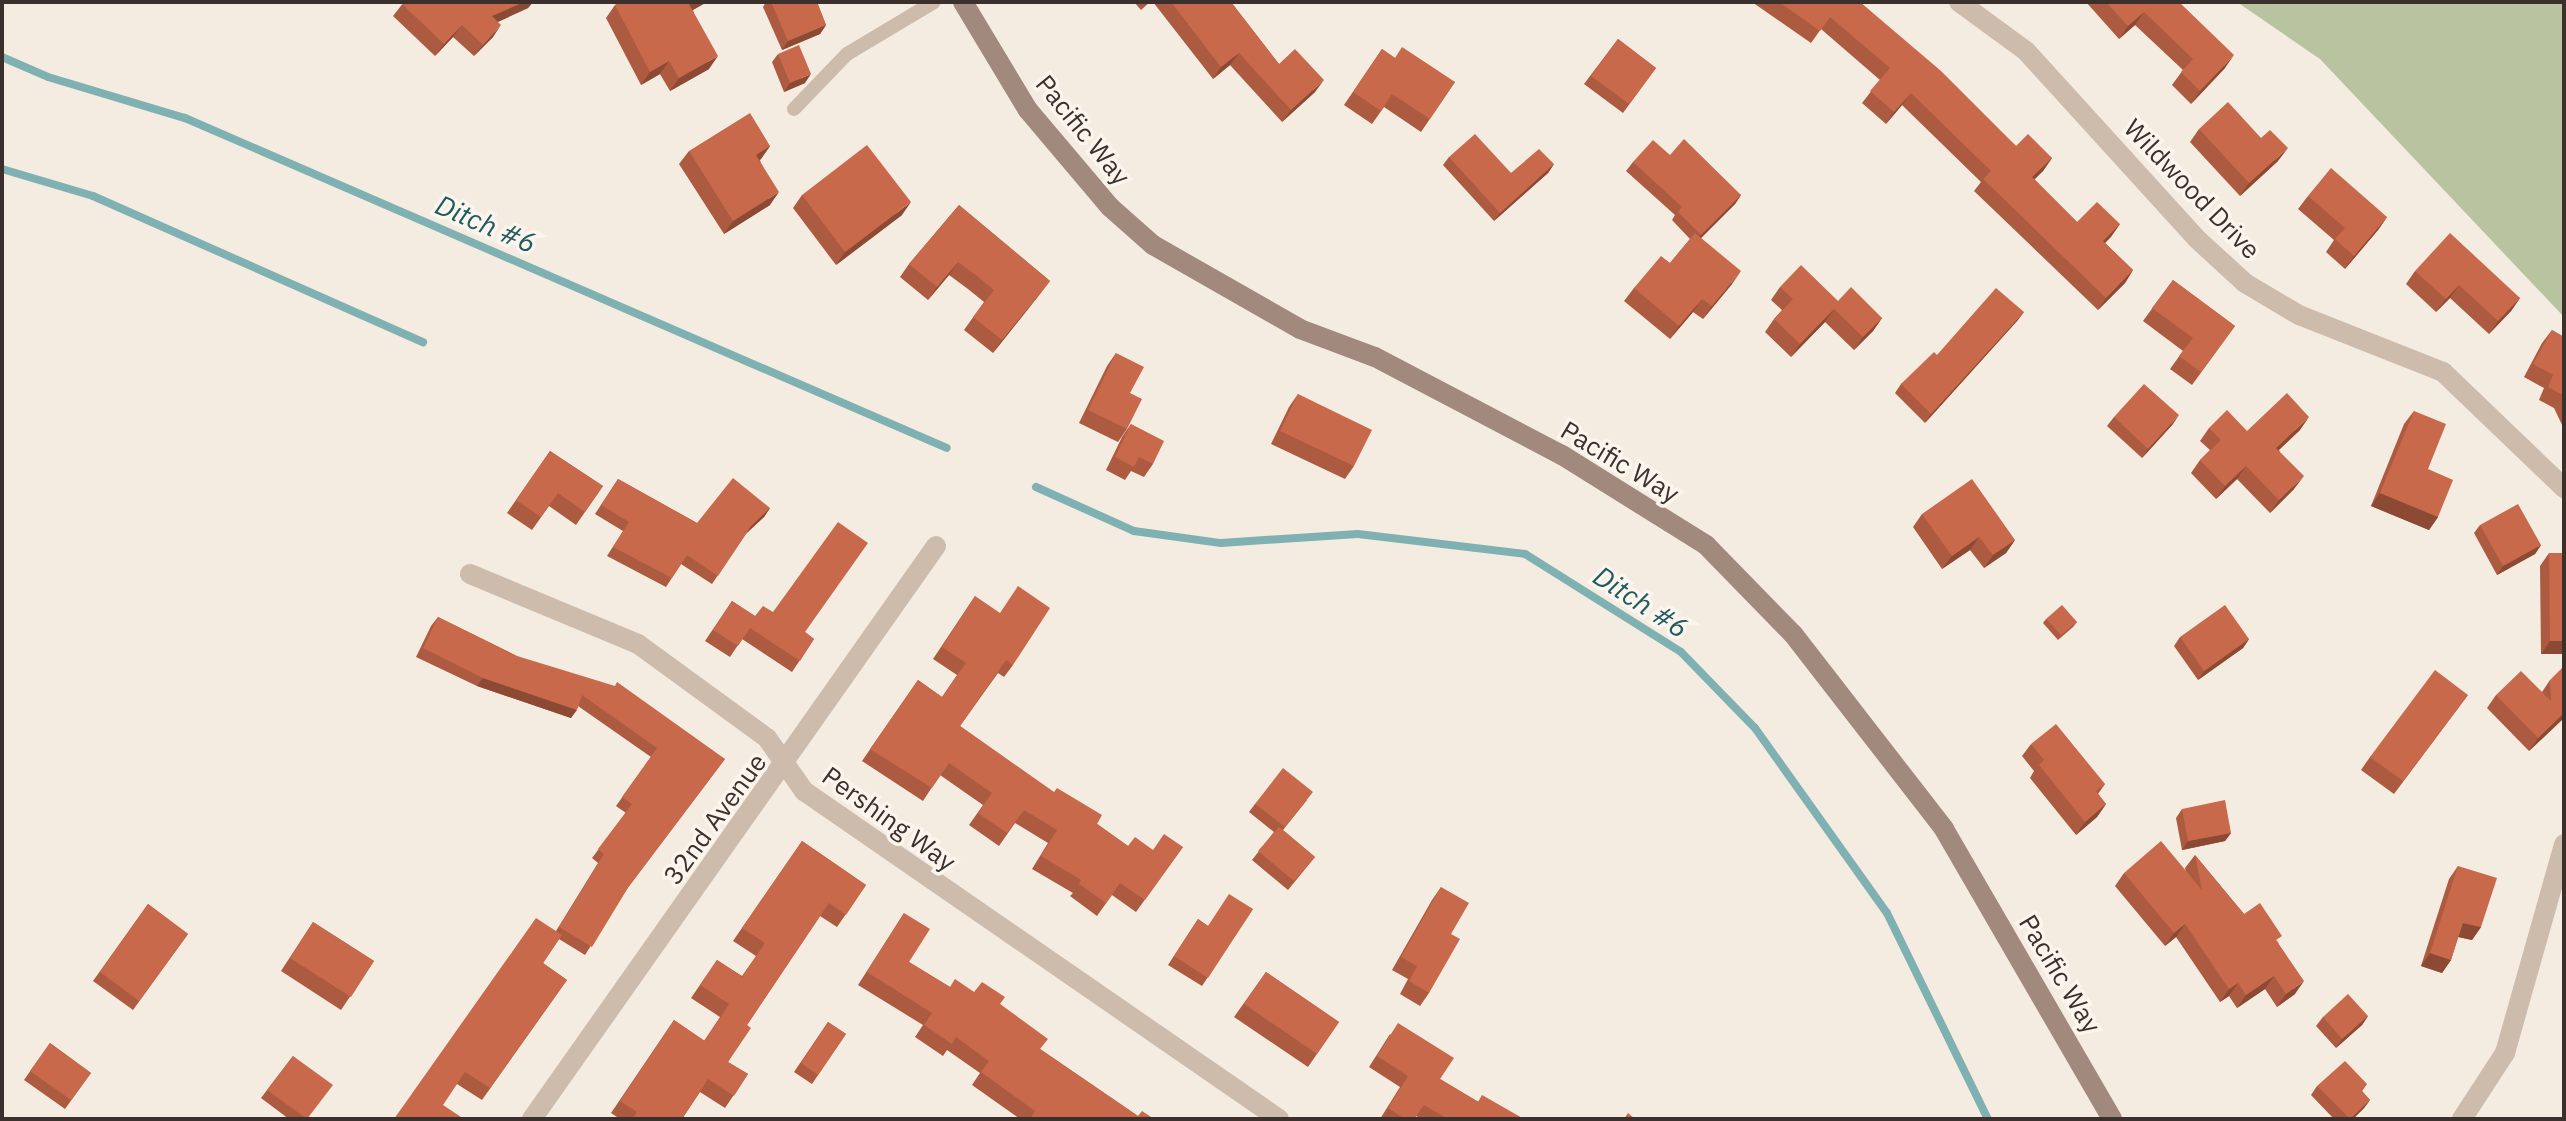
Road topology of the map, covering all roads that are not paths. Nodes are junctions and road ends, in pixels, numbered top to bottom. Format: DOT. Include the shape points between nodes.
graph roads {
  1 [pos="934,2"];
  2 [pos="963,2"];
  3 [pos="1959,2"];
  4 [pos="794,109"];
  5 [pos="2564,488"];
  6 [pos="936,546"];
  7 [pos="470,574"];
  8 [pos="785,767"];
  9 [pos="2564,844"];
  10 [pos="532,1119"];
  11 [pos="1279,1119"];
  12 [pos="2112,1119"];
  13 [pos="2462,1119"];
  1 -- 4 [label="lane" via="847,54"];
  2 -- 12 [label="main road, Pacific Way" via="1028,110 1110,207 1153,245 1300,329 1375,357 1562,455 1706,545 1793,634 1944,829"];
  3 -- 5 [label="street, Wildwood Drive" via="2026,51 2197,239 2245,283 2299,315 2443,372"];
  6 -- 8 [label="street, 32nd Avenue"];
  7 -- 8 [label="street, Pershing Way" via="638,644 767,738"];
  8 -- 10 [label="street, 32nd Avenue"];
  8 -- 11 [label="street, Pershing Way" via="804,791"];
  9 -- 13 [label="street" via="2505,1053"];
}
